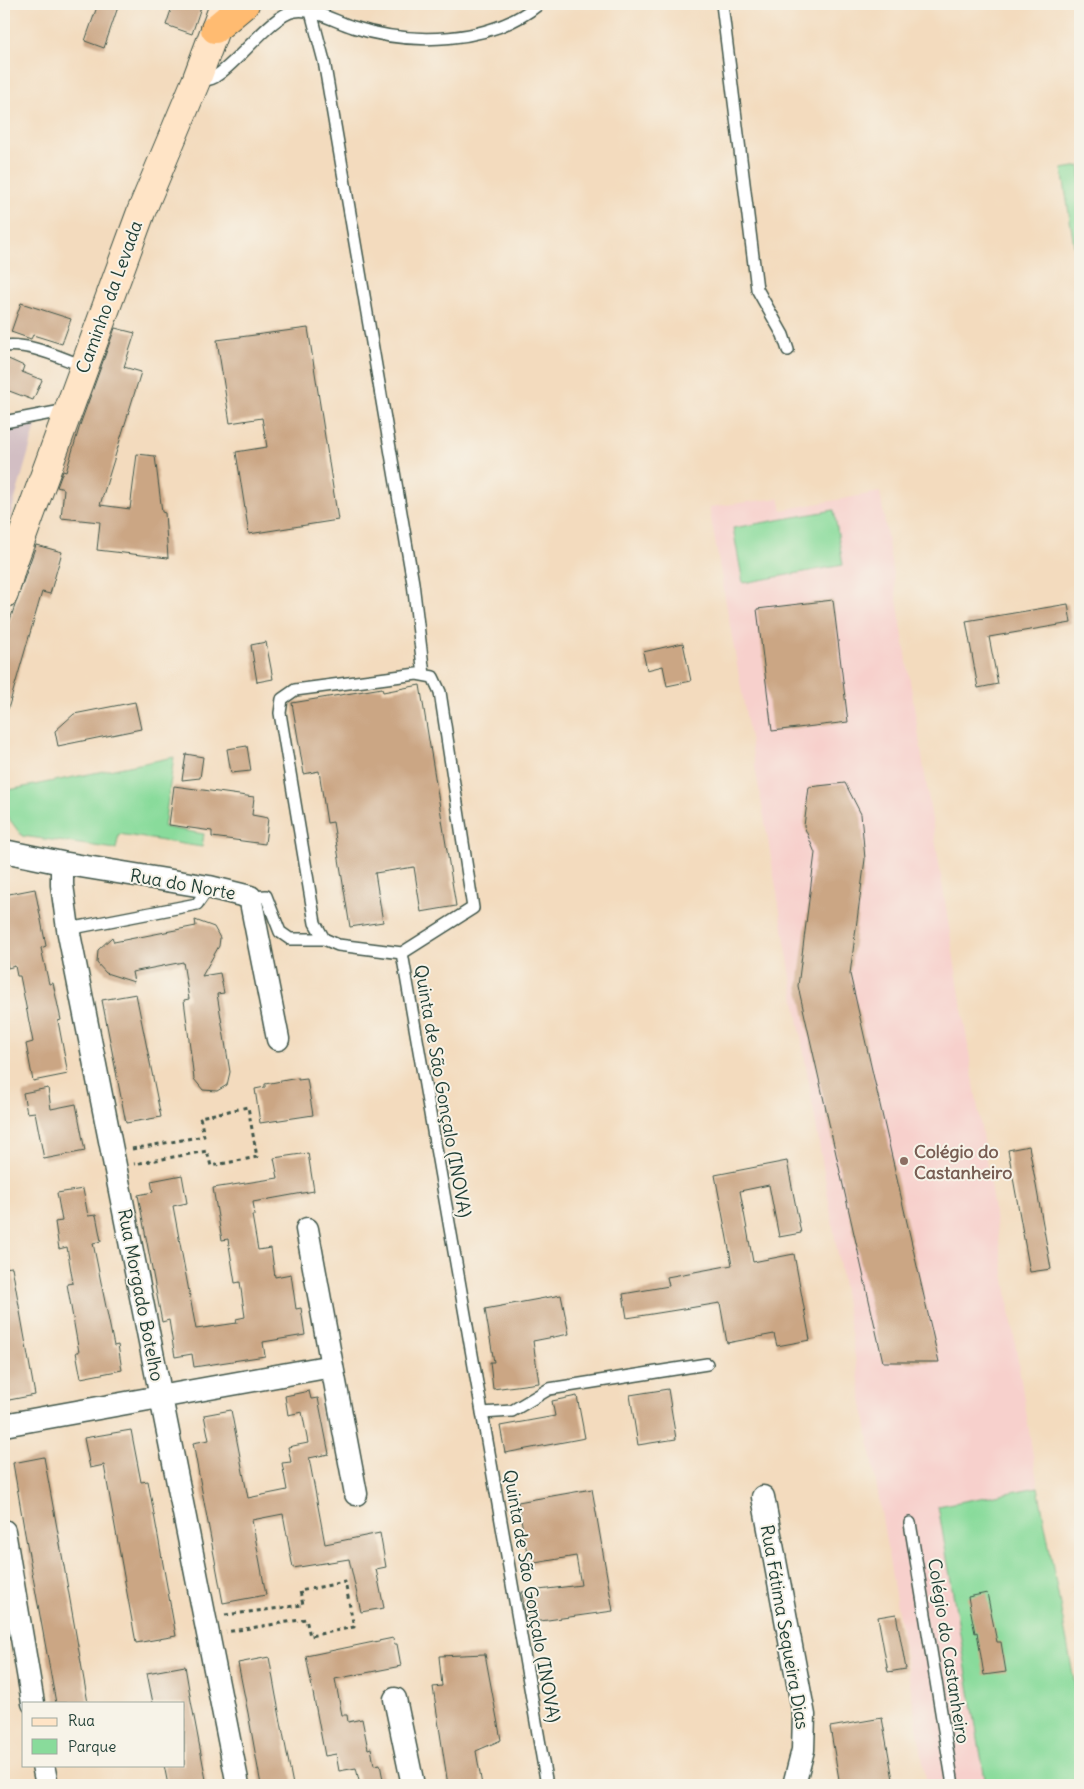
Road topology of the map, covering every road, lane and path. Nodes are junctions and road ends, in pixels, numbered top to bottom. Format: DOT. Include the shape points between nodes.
graph roads {
  1 [pos="245,4"];
  2 [pos="539,4"];
  3 [pos="722,4"];
  4 [pos="311,12"];
  5 [pos="220,16"];
  6 [pos="196,82"];
  7 [pos="4,346"];
  8 [pos="788,350"];
  9 [pos="84,366"];
  10 [pos="67,410"];
  11 [pos="4,422"];
  12 [pos="4,594"];
  13 [pos="424,675"];
  14 [pos="4,851"];
  15 [pos="62,863"];
  16 [pos="209,887"];
  17 [pos="250,896"];
  18 [pos="68,929"];
  19 [pos="324,939"];
  20 [pos="402,952"];
  21 [pos="278,1039"];
  22 [pos="114,1160"];
  23 [pos="307,1230"];
  24 [pos="707,1364"];
  25 [pos="332,1366"];
  26 [pos="161,1397"];
  27 [pos="482,1413"];
  28 [pos="4,1425"];
  29 [pos="356,1494"];
  30 [pos="763,1497"];
  31 [pos="910,1523"];
  32 [pos="4,1532"];
  33 [pos="207,1626"];
  34 [pos="395,1699"];
  35 [pos="32,1702"];
  36 [pos="43,1766"];
  37 [pos="47,1785"];
  38 [pos="238,1785"];
  39 [pos="413,1785"];
  40 [pos="548,1785"];
  41 [pos="794,1785"];
  42 [pos="953,1785"];
  1 -- 5 [label="highway"];
  2 -- 4 [label="lane" via="497,29 453,38 383,36"];
  3 -- 8 [label="lane" via="757,289"];
  4 -- 6 [label="lane" via="294,11 278,19 215,78"];
  4 -- 13 [label="lane" via="324,61 413,583"];
  5 -- 6 [label="street, Caminho da Levada"];
  6 -- 9 [label="street, Caminho da Levada" via="141,212"];
  7 -- 9 [label="lane" via="35,349"];
  9 -- 10 [label="street, Caminho da Levada"];
  10 -- 11 [label="lane"];
  10 -- 12 [label="street, Caminho da Levada"];
  13 -- 19 [label="lane" via="295,690 282,699 280,714 315,922"];
  13 -- 20 [label="lane" via="433,677 440,692 473,908"];
  14 -- 15 [label="street"];
  15 -- 16 [label="street, Rua do Norte"];
  15 -- 18 [label="street, Rua Morgado Botelho"];
  16 -- 17 [label="street, Rua do Norte"];
  16 -- 18 [label="lane" via="197,904"];
  17 -- 19 [label="lane, Quinta de São Gonçalo (INOVA)" via="266,896 280,932 290,939"];
  17 -- 21 [label="street, Rua do Norte"];
  18 -- 22 [label="street, Rua Morgado Botelho"];
  19 -- 20 [label="lane, Quinta de São Gonçalo (INOVA)" via="338,946"];
  20 -- 27 [label="lane, Quinta de São Gonçalo (INOVA)"];
  22 -- 22 [label="path" via="207,1151 211,1166 258,1157 248,1107 200,1117 204,1136"];
  22 -- 26 [label="street, Rua Morgado Botelho"];
  23 -- 25 [label="street"];
  24 -- 27 [label="lane" via="549,1389 512,1411"];
  25 -- 26 [label="street"];
  25 -- 29 [label="street"];
  26 -- 28 [label="street"];
  26 -- 33 [label="street, Rua Morgado Botelho"];
  27 -- 40 [label="lane, Quinta de São Gonçalo (INOVA)"];
  30 -- 41 [label="street, Rua Fátima Sequeira Dias" via="804,1716 804,1750"];
  31 -- 42 [label="lane, Colégio do Castanheiro"];
  32 -- 35 [label="street"];
  33 -- 33 [label="path" via="306,1619 310,1636 354,1627 345,1582 300,1591 303,1605"];
  33 -- 38 [label="street, Rua Morgado Botelho"];
  34 -- 39 [label="street"];
  36 -- 37 [label="street"];
}
